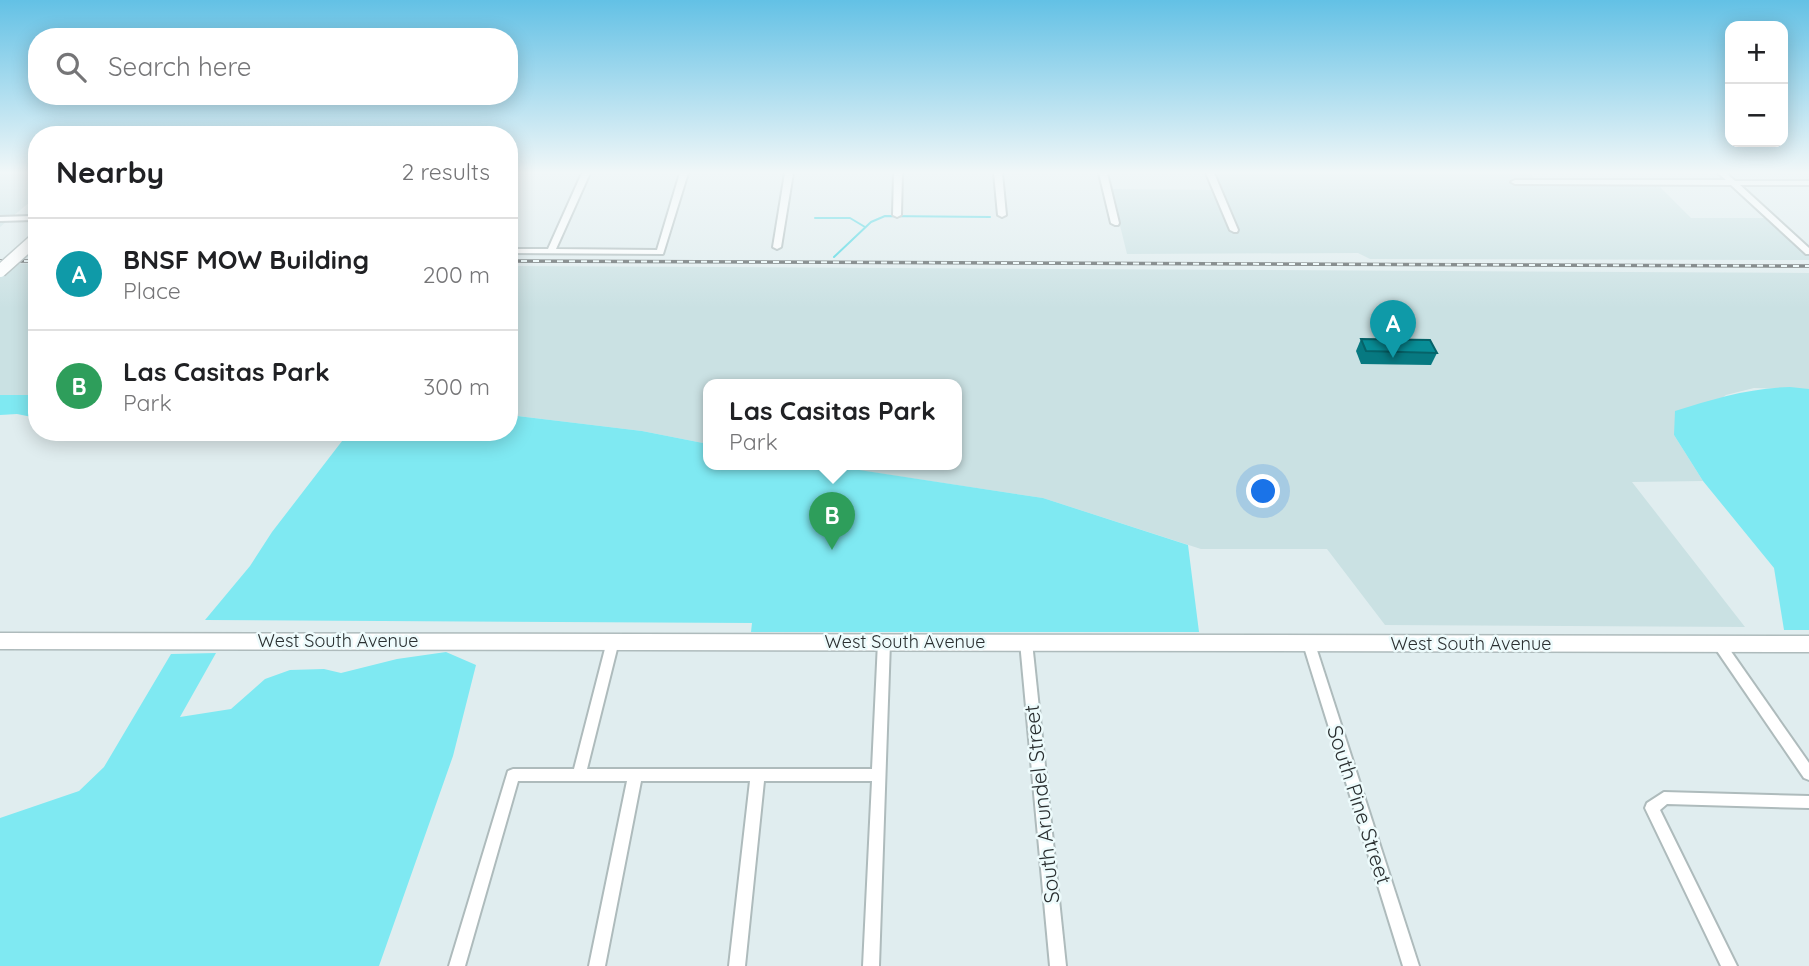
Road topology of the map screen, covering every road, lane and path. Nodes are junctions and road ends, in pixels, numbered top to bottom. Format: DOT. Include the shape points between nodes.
graph roads {
  1 [pos="28,218"];
  2 [pos="566,218"];
  3 [pos="670,218"];
  4 [pos="782,218"];
  5 [pos="1114,218"];
  6 [pos="1229,218"];
  7 [pos="1773,218"];
  8 [pos="0,219"];
  9 [pos="1115,223"];
  10 [pos="1234,230"];
  11 [pos="1805,245"];
  12 [pos="28,246"];
  13 [pos="777,247"];
  14 [pos="518,251"];
  15 [pos="551,251"];
  16 [pos="1809,252"];
  17 [pos="0,271"];
  18 [pos="0,641"];
  19 [pos="613,641"];
  20 [pos="884,642"];
  21 [pos="1026,642"];
  22 [pos="1309,644"];
  23 [pos="1718,644"];
  24 [pos="1809,644"];
  25 [pos="758,774"];
  26 [pos="1809,774"];
  27 [pos="579,775"];
  28 [pos="635,775"];
  29 [pos="878,775"];
  30 [pos="1809,802"];
  31 [pos="457,966"];
  32 [pos="597,966"];
  33 [pos="737,966"];
  34 [pos="872,966"];
  35 [pos="1058,966"];
  36 [pos="1411,966"];
  37 [pos="1729,966"];
  1 -- 8 [label="street"];
  2 -- 15 [label="street"];
  3 -- 15 [label="street" via="660,252"];
  4 -- 13 [label="street"];
  5 -- 9 [label="street"];
  6 -- 10 [label="street"];
  7 -- 11 [label="street"];
  11 -- 16 [label="street"];
  12 -- 17 [label="main road, bridge"];
  14 -- 15 [label="street"];
  18 -- 19 [label="main road, West South Avenue"];
  19 -- 20 [label="main road, West South Avenue"];
  19 -- 27 [label="street"];
  20 -- 21 [label="main road, West South Avenue"];
  20 -- 29 [label="street"];
  21 -- 22 [label="main road, West South Avenue"];
  21 -- 35 [label="street, South Arundel Street"];
  22 -- 23 [label="main road, West South Avenue"];
  22 -- 36 [label="street, South Pine Street"];
  23 -- 24 [label="main road, West South Avenue"];
  23 -- 26 [label="street"];
  25 -- 28 [label="street"];
  25 -- 29 [label="street"];
  25 -- 33 [label="street"];
  27 -- 28 [label="street"];
  27 -- 31 [label="street" via="513,775"];
  28 -- 32 [label="street"];
  29 -- 34 [label="street"];
  30 -- 37 [label="street" via="1664,798 1652,808"];
}
